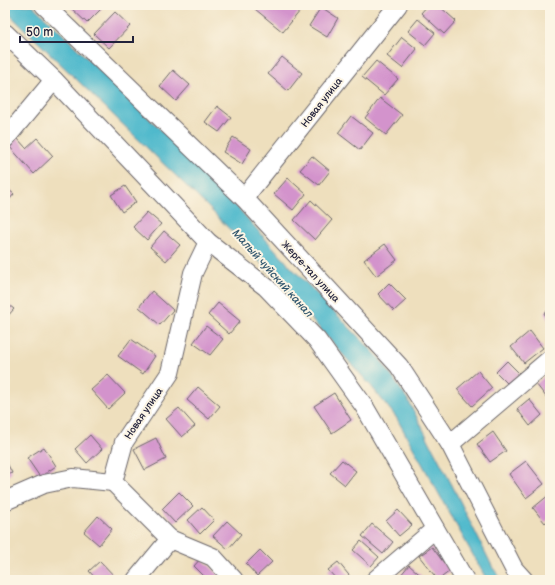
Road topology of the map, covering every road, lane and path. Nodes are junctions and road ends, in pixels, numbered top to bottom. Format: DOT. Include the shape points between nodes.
graph roads {
  1 [pos="44,5"];
  2 [pos="398,5"];
  3 [pos="5,33"];
  4 [pos="54,80"];
  5 [pos="5,138"];
  6 [pos="244,198"];
  7 [pos="208,242"];
  8 [pos="550,359"];
  9 [pos="450,444"];
  10 [pos="113,482"];
  11 [pos="5,501"];
  12 [pos="435,529"];
  13 [pos="170,539"];
  14 [pos="136,580"];
  15 [pos="234,580"];
  16 [pos="375,580"];
  17 [pos="465,580"];
  18 [pos="524,580"];
  1 -- 6 [label="street, Жерге-тал улица"];
  2 -- 6 [label="street, Новая улица"];
  3 -- 4 [label="street"];
  4 -- 5 [label="street"];
  4 -- 7 [label="street"];
  6 -- 9 [label="street, Жерге-тал улица" via="399,366"];
  7 -- 10 [label="street, Новая улица" via="193,273 170,373 124,442"];
  7 -- 12 [label="street" via="266,287 317,340 364,406"];
  8 -- 9 [label="street"];
  9 -- 18 [label="street, Жерге-тал улица" via="514,569"];
  10 -- 11 [label="street" via="73,478 44,484"];
  10 -- 13 [label="street"];
  12 -- 16 [label="street"];
  12 -- 17 [label="street"];
  13 -- 14 [label="street"];
  13 -- 15 [label="street" via="213,557"];
}
